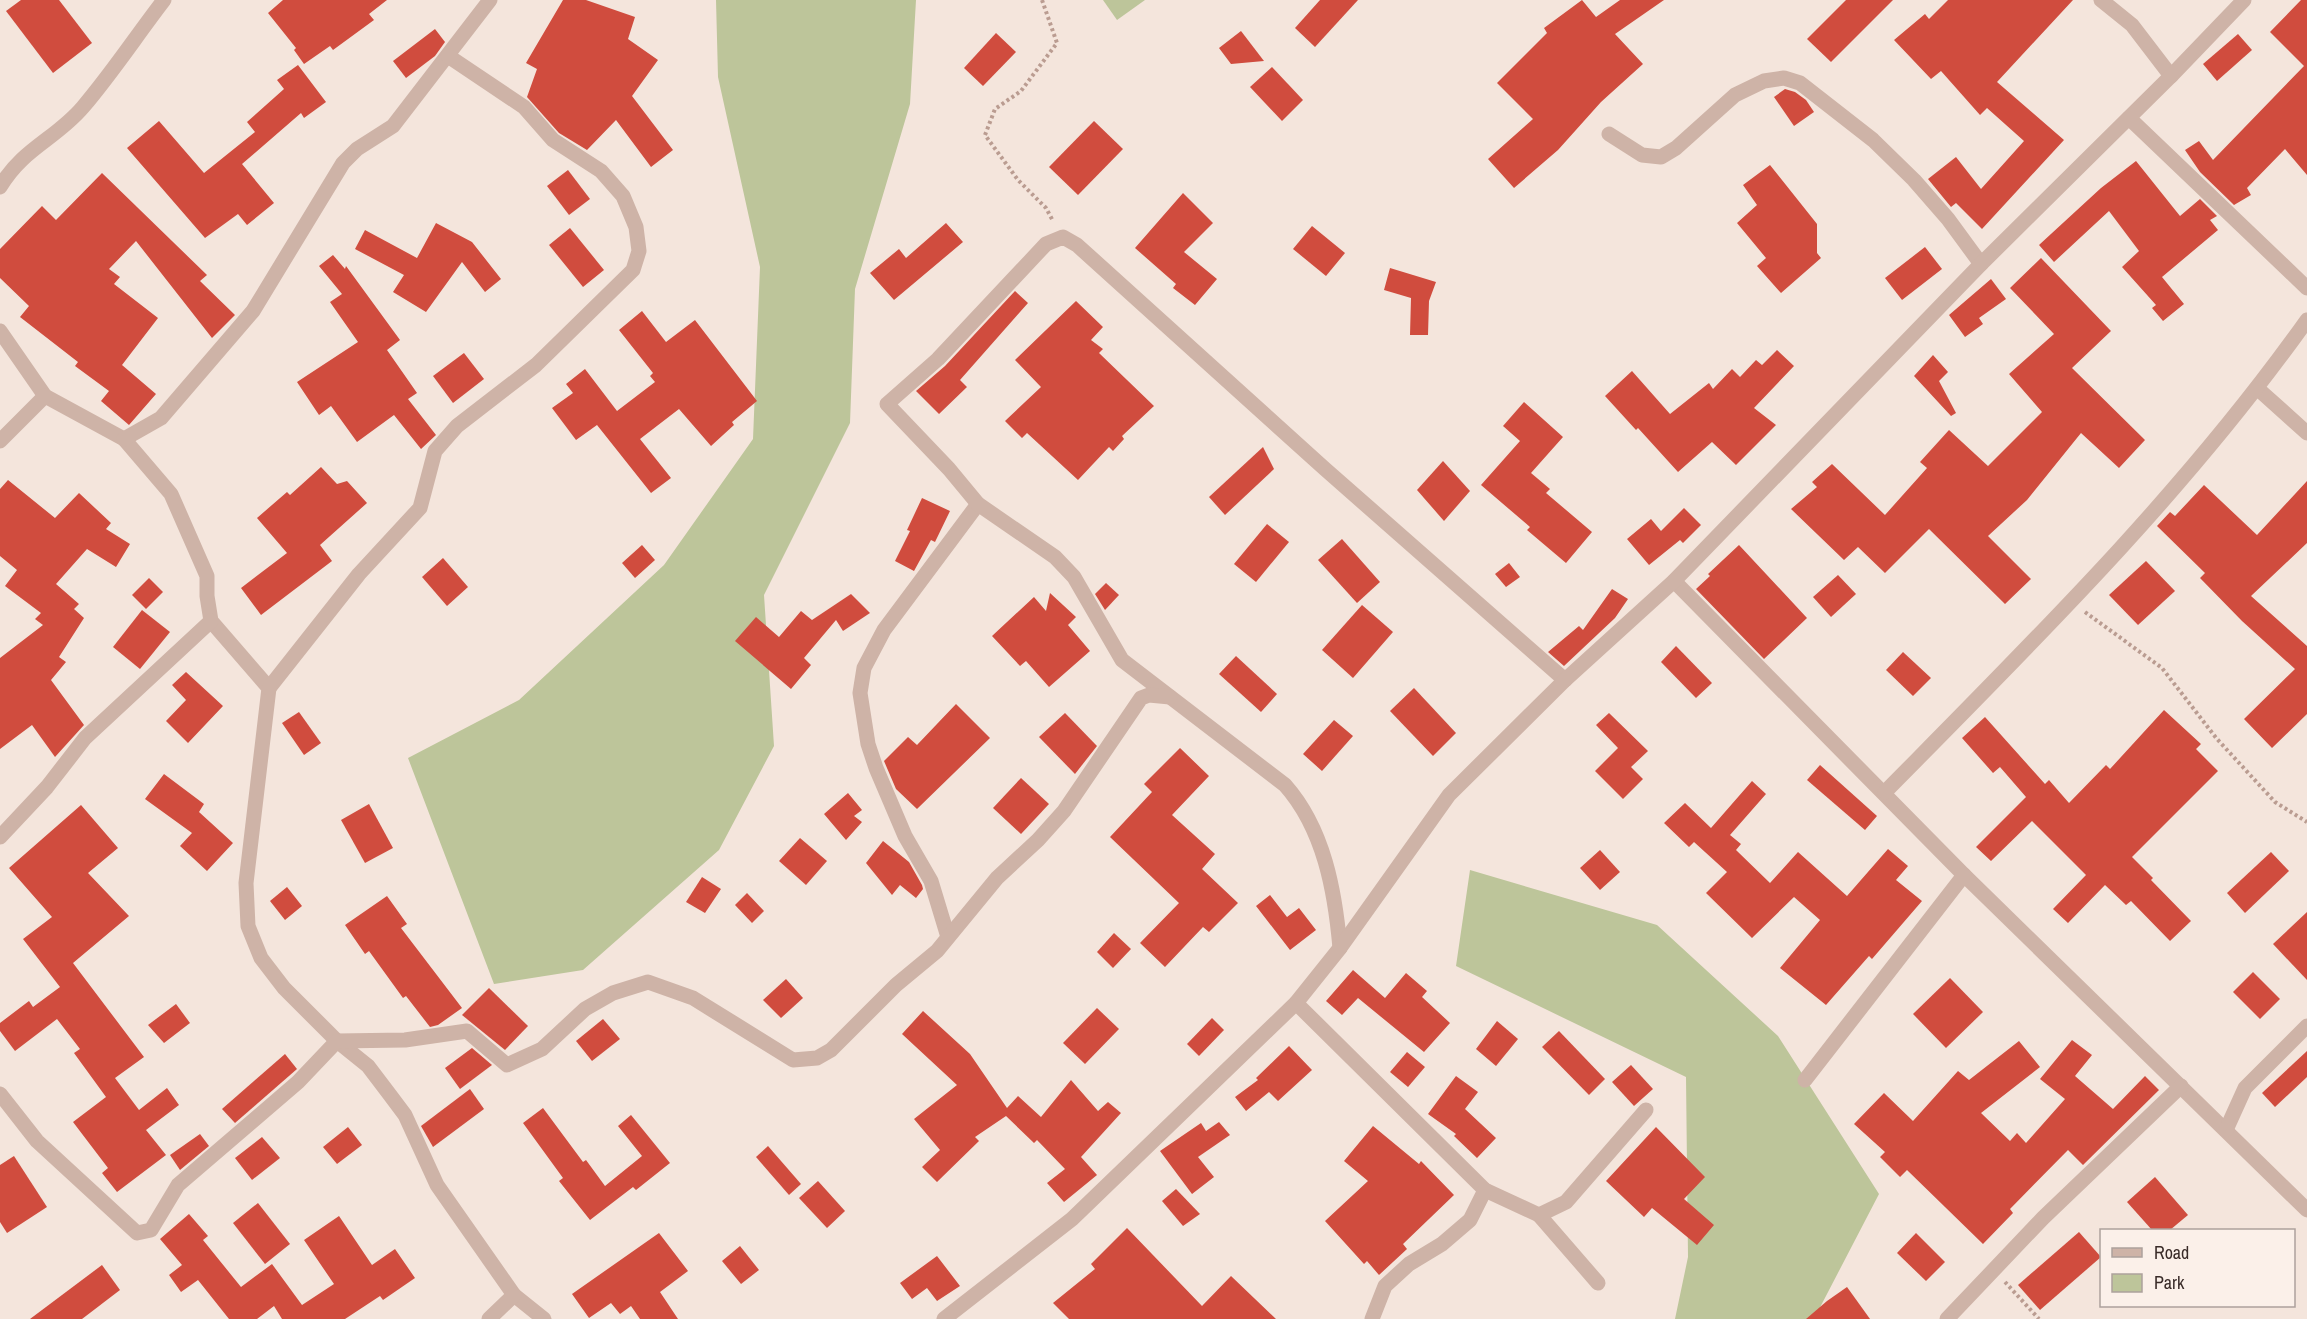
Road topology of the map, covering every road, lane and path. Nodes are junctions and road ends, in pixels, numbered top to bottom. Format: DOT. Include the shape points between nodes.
graph roads {
  1 [pos="164,0"];
  2 [pos="490,0"];
  3 [pos="1042,0"];
  4 [pos="2101,0"];
  5 [pos="2244,0"];
  6 [pos="448,56"];
  7 [pos="2171,76"];
  8 [pos="2128,118"];
  9 [pos="1610,134"];
  10 [pos="0,187"];
  11 [pos="1063,237"];
  12 [pos="1981,264"];
  13 [pos="2307,288"];
  14 [pos="2307,320"];
  15 [pos="0,331"];
  16 [pos="2258,389"];
  17 [pos="45,396"];
  18 [pos="2307,434"];
  19 [pos="124,439"];
  20 [pos="0,441"];
  21 [pos="978,504"];
  22 [pos="1674,581"];
  23 [pos="2071,602"];
  24 [pos="211,621"];
  25 [pos="1565,680"];
  26 [pos="269,688"];
  27 [pos="1172,697"];
  28 [pos="1885,792"];
  29 [pos="2307,822"];
  30 [pos="0,837"];
  31 [pos="1964,876"];
  32 [pos="948,937"];
  33 [pos="1340,948"];
  34 [pos="1296,1003"];
  35 [pos="2307,1026"];
  36 [pos="337,1041"];
  37 [pos="1805,1080"];
  38 [pos="2181,1086"];
  39 [pos="0,1094"];
  40 [pos="1646,1110"];
  41 [pos="2226,1130"];
  42 [pos="1485,1190"];
  43 [pos="2307,1210"];
  44 [pos="1539,1215"];
  45 [pos="1994,1270"];
  46 [pos="1598,1283"];
  47 [pos="514,1295"];
  48 [pos="489,1319"];
  49 [pos="544,1319"];
  50 [pos="944,1319"];
  51 [pos="1372,1319"];
  52 [pos="1947,1319"];
  53 [pos="2039,1319"];
  1 -- 10 [label="street" via="82,108 64,126 27,151"];
  2 -- 6 [label="street"];
  3 -- 11 [label="path" via="1057,43 1020,91 995,109 985,135 1018,180 1046,208"];
  4 -- 7 [label="street" via="2132,26"];
  5 -- 7 [label="street"];
  6 -- 19 [label="street" via="393,126 343,163 253,311 178,401 161,418"];
  6 -- 26 [label="street" via="524,107 553,141 601,171 622,196 636,227 639,251 633,270 536,365 457,426 435,451 420,508 359,574"];
  7 -- 8 [label="street"];
  8 -- 12 [label="street"];
  8 -- 13 [label="street"];
  9 -- 12 [label="street" via="1642,155 1661,157 1735,95 1764,81 1785,78 1800,83 1873,140 1914,180"];
  11 -- 21 [label="street" via="1046,244 938,359 887,404"];
  11 -- 25 [label="street" via="1077,245"];
  12 -- 22 [label="street"];
  14 -- 16 [label="street"];
  15 -- 17 [label="street"];
  16 -- 18 [label="street"];
  16 -- 23 [label="street"];
  17 -- 19 [label="street"];
  17 -- 20 [label="street"];
  19 -- 24 [label="street" via="171,494 207,576"];
  21 -- 27 [label="street" via="1055,556 1074,577 1122,660"];
  21 -- 32 [label="street" via="884,630 864,668 860,693 876,768 905,836 931,881"];
  22 -- 25 [label="street"];
  22 -- 28 [label="street"];
  23 -- 28 [label="street"];
  23 -- 29 [label="path" via="2162,668 2217,739 2275,802"];
  24 -- 26 [label="street"];
  24 -- 30 [label="street" via="85,738 47,787"];
  25 -- 33 [label="street" via="1449,795"];
  26 -- 36 [label="street" via="246,882 248,926 261,958"];
  27 -- 32 [label="street" via="1141,698 1064,811 997,878"];
  27 -- 33 [label="street" via="1285,784 1300,802 1327,866 1336,903"];
  28 -- 31 [label="street"];
  31 -- 37 [label="street"];
  31 -- 38 [label="street"];
  32 -- 36 [label="street" via="831,1050 817,1058 793,1060 693,998 648,982 612,993 585,1009 542,1049 507,1065 467,1031 405,1040"];
  33 -- 34 [label="street"];
  34 -- 42 [label="street"];
  34 -- 50 [label="street" via="1072,1219"];
  35 -- 41 [label="street" via="2245,1088"];
  36 -- 39 [label="street" via="298,1082 178,1185 151,1230 137,1233 37,1141"];
  36 -- 47 [label="street" via="368,1066 405,1115 437,1185"];
  38 -- 41 [label="street"];
  38 -- 45 [label="street"];
  40 -- 44 [label="street" via="1566,1202"];
  41 -- 43 [label="street"];
  42 -- 44 [label="street"];
  42 -- 51 [label="street" via="1470,1220 1385,1286"];
  44 -- 46 [label="street"];
  45 -- 52 [label="street"];
  45 -- 53 [label="path"];
  47 -- 48 [label="street"];
  47 -- 49 [label="street"];
}
